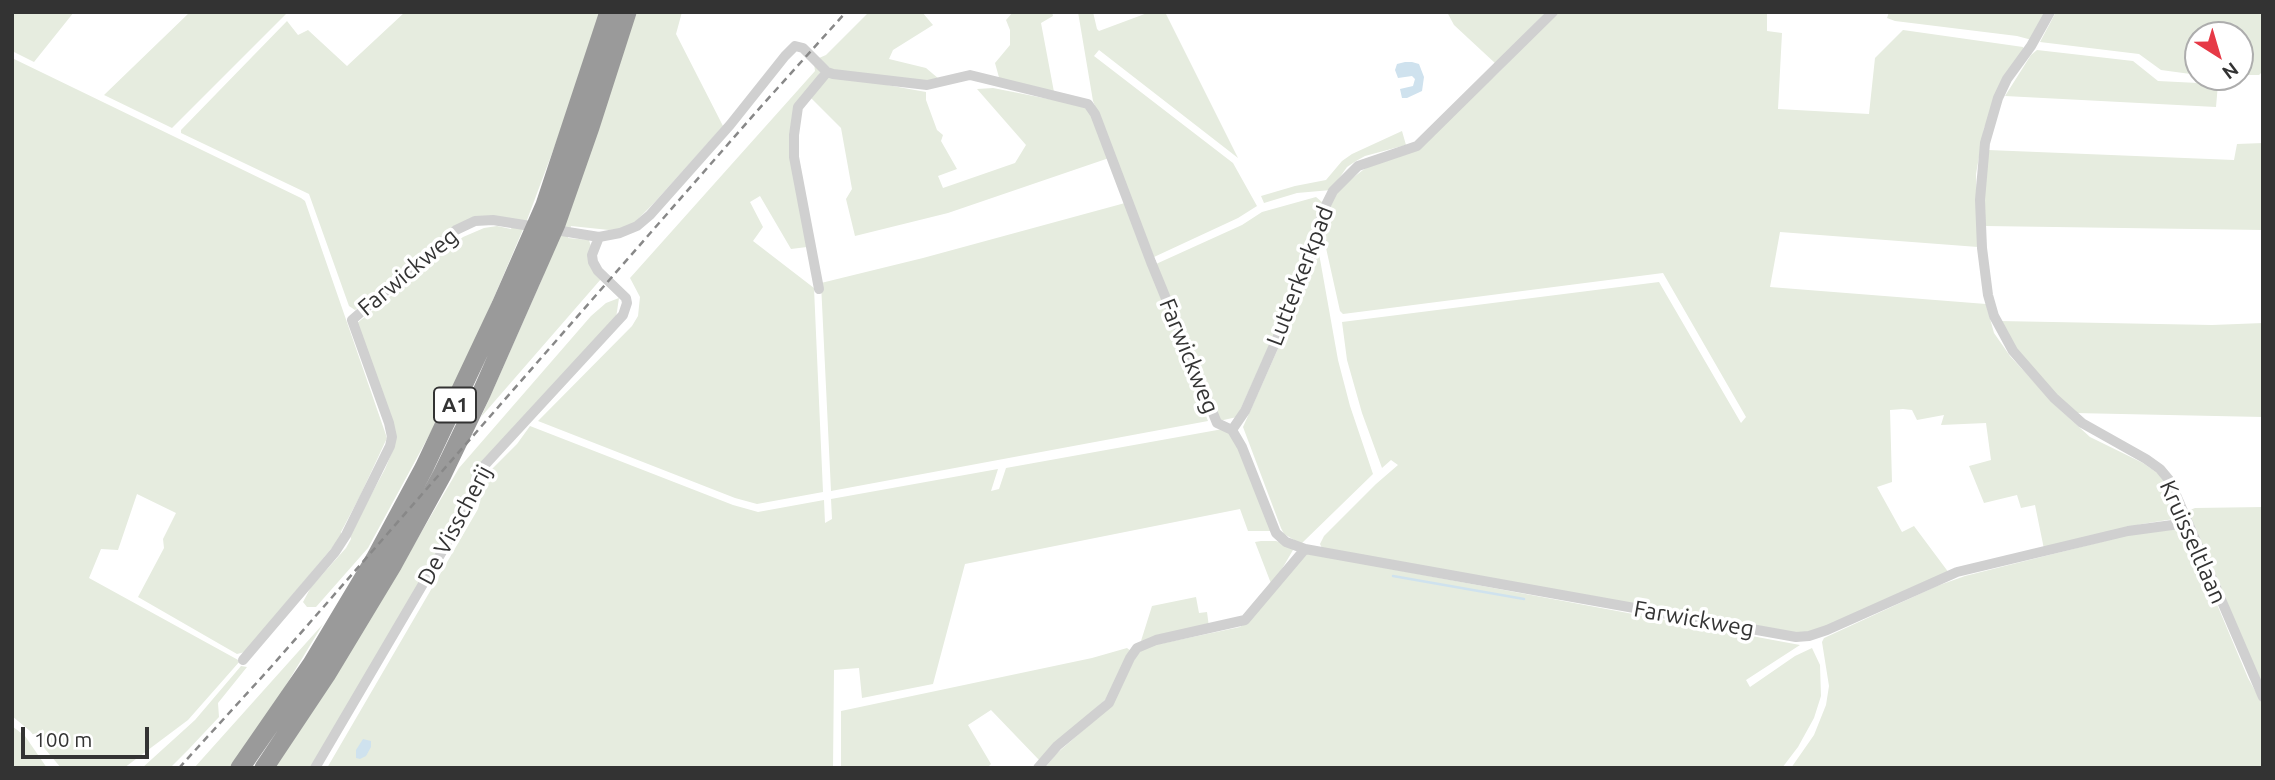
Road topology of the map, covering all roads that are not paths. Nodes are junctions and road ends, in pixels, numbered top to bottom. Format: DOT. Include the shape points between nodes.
graph roads {
  1 [pos="609,12"];
  2 [pos="627,12"];
  3 [pos="1553,12"];
  4 [pos="2050,12"];
  5 [pos="827,72"];
  6 [pos="599,237"];
  7 [pos="819,289"];
  8 [pos="1232,430"];
  9 [pos="2187,523"];
  10 [pos="1305,549"];
  11 [pos="243,660"];
  12 [pos="2263,697"];
  13 [pos="240,768"];
  14 [pos="264,768"];
  15 [pos="315,768"];
  16 [pos="1038,768"];
  1 -- 13 [label="highway, A1" via="545,205 424,468 312,664"];
  2 -- 14 [label="highway, A1" via="556,223 447,463 361,619"];
  3 -- 8 [label="street, Lutterkerkpad" via="1417,146 1358,166 1333,191 1305,275 1245,411"];
  4 -- 9 [label="street, Kruisseltlaan" via="2007,79 1985,143 1980,200 1991,305 2004,338 2034,377 2082,423 2160,470 2170,481"];
  5 -- 6 [label="street, Farwickweg" via="803,48 792,48 650,215 630,230"];
  5 -- 7 [label="street" via="798,107 794,135"];
  5 -- 8 [label="street, Farwickweg" via="927,85 970,75 1088,104 1217,423"];
  6 -- 11 [label="street, Farwickweg" via="489,220 464,225 352,320 389,423 390,446 335,552"];
  6 -- 15 [label="street, De Visscherij" via="593,262 626,298 623,315 481,469 460,521"];
  8 -- 10 [label="street, Farwickweg" via="1276,533"];
  9 -- 10 [label="street, Farwickweg" via="2127,531 1957,572 1827,630 1796,637"];
  9 -- 12 [label="street, Kruisseltlaan"];
  10 -- 16 [label="street" via="1245,620 1137,648 1109,703"];
}
